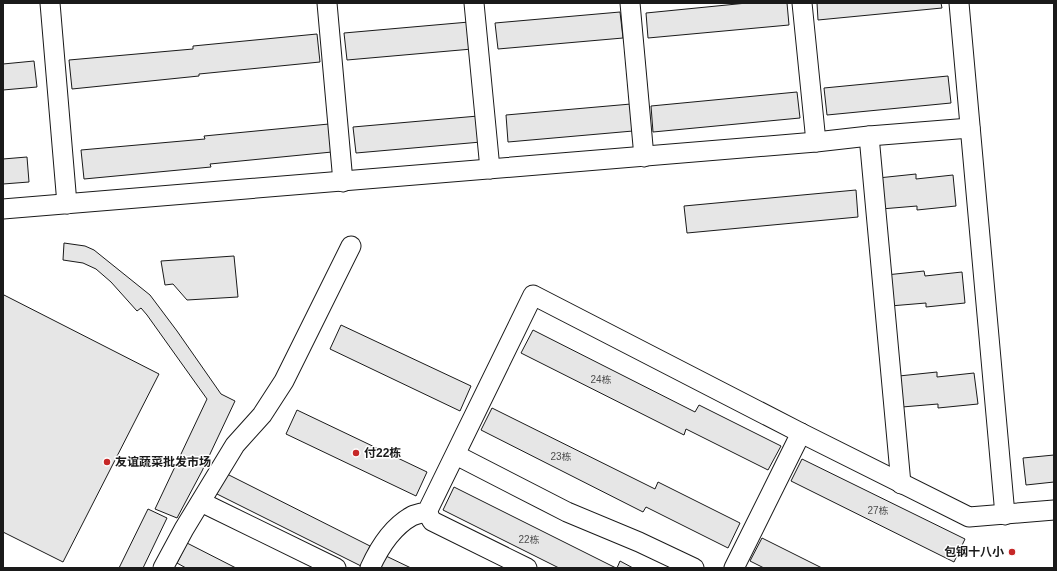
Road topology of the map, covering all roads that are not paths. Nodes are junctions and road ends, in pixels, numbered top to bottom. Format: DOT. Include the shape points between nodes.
graph roads {
  1 [pos="50,3"];
  2 [pos="327,3"];
  3 [pos="474,3"];
  4 [pos="630,3"];
  5 [pos="802,3"];
  6 [pos="959,3"];
  7 [pos="970,128"];
  8 [pos="869,136"];
  9 [pos="816,142"];
  10 [pos="644,157"];
  11 [pos="490,169"];
  12 [pos="343,182"];
  13 [pos="67,204"];
  14 [pos="3,209"];
  15 [pos="351,246"];
  16 [pos="801,433"];
  17 [pos="456,455"];
  18 [pos="901,484"];
  19 [pos="201,502"];
  20 [pos="1054,510"];
  21 [pos="427,512"];
  22 [pos="1005,515"];
  23 [pos="163,568"];
  24 [pos="336,568"];
  25 [pos="370,568"];
  26 [pos="527,568"];
  27 [pos="694,568"];
  28 [pos="734,568"];
  1 -- 13 [label="street"];
  2 -- 12 [label="street"];
  3 -- 11 [label="street"];
  4 -- 10 [label="street"];
  5 -- 9 [label="street"];
  6 -- 7 [label="street"];
  7 -- 8 [label="street"];
  7 -- 22 [label="street"];
  8 -- 9 [label="street"];
  8 -- 18 [label="street"];
  9 -- 10 [label="street"];
  10 -- 11 [label="street"];
  11 -- 12 [label="street"];
  12 -- 13 [label="street"];
  13 -- 14 [label="street"];
  15 -- 19 [label="street" via="284,381 262,415 235,445"];
  16 -- 17 [label="street" via="533,295"];
  16 -- 18 [label="street"];
  16 -- 28 [label="street"];
  17 -- 21 [label="street"];
  17 -- 27 [label="street" via="567,512"];
  18 -- 22 [label="street" via="969,517"];
  19 -- 23 [label="street"];
  19 -- 24 [label="street"];
  20 -- 22 [label="street"];
  21 -- 25 [label="street" via="412,516 395,529 382,545"];
  21 -- 26 [label="street" via="432,521"];
}
